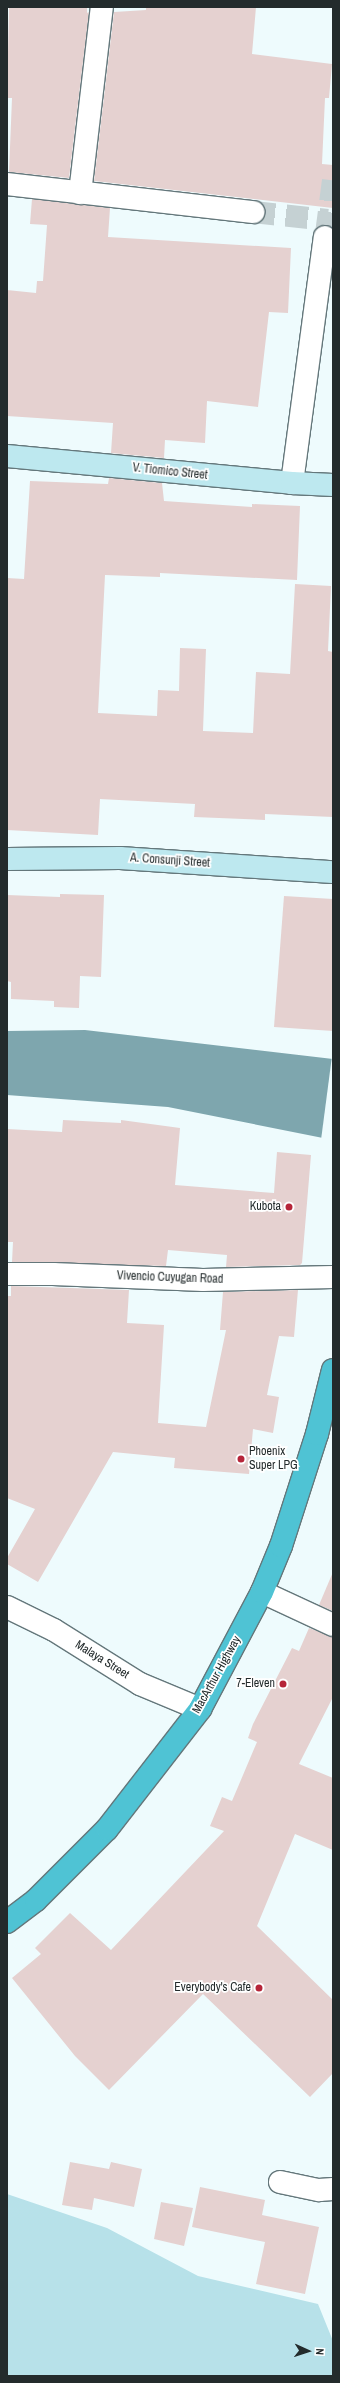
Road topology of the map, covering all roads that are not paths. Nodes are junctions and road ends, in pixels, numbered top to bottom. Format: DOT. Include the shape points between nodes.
graph roads {
  1 [pos="102,7"];
  2 [pos="7,184"];
  3 [pos="80,193"];
  4 [pos="253,212"];
  5 [pos="325,237"];
  6 [pos="7,456"];
  7 [pos="292,483"];
  8 [pos="333,485"];
  9 [pos="7,859"];
  10 [pos="333,872"];
  11 [pos="7,1274"];
  12 [pos="333,1277"];
  13 [pos="333,1370"];
  14 [pos="262,1592"];
  15 [pos="11,1612"];
  16 [pos="333,1625"];
  17 [pos="200,1709"];
  18 [pos="7,1922"];
  19 [pos="280,2182"];
  20 [pos="333,2189"];
  1 -- 3 [label="street"];
  2 -- 3 [label="street"];
  3 -- 4 [label="street"];
  5 -- 7 [label="street"];
  6 -- 7 [label="main road, V. Tiomico Street"];
  7 -- 8 [label="main road, V. Tiomico Street"];
  9 -- 10 [label="main road, A. Consunji Street" via="120,858"];
  11 -- 12 [label="street, Vivencio Cuyugan Road" via="203,1280"];
  13 -- 14 [label="highway, MacArthur Highway" via="317,1434 281,1546"];
  14 -- 16 [label="street"];
  14 -- 17 [label="highway, MacArthur Highway"];
  15 -- 17 [label="street, Malaya Street" via="97,1655 140,1684"];
  17 -- 18 [label="highway, MacArthur Highway" via="107,1830 36,1900"];
  19 -- 20 [label="street" via="319,2190"];
}
